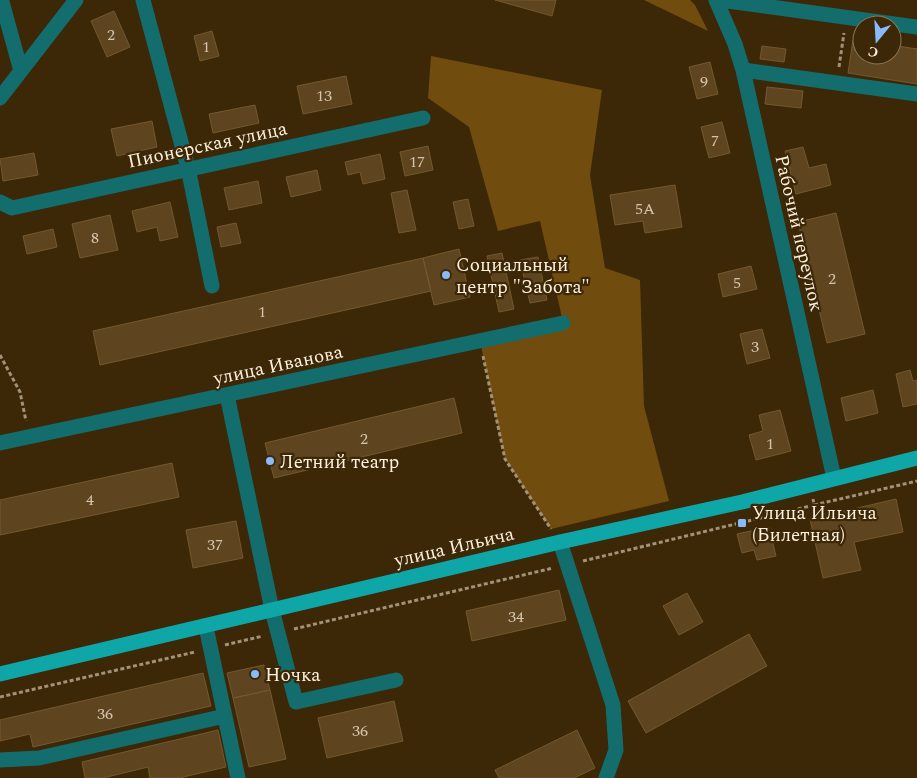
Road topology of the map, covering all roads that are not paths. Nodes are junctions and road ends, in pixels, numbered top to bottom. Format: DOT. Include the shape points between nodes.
graph roads {
  1 [pos="76,0"];
  2 [pos="143,0"];
  3 [pos="716,0"];
  4 [pos="720,0"];
  5 [pos="0,3"];
  6 [pos="917,27"];
  7 [pos="743,70"];
  8 [pos="21,71"];
  9 [pos="917,94"];
  10 [pos="0,98"];
  11 [pos="423,118"];
  12 [pos="188,168"];
  13 [pos="0,202"];
  14 [pos="212,286"];
  15 [pos="563,323"];
  16 [pos="227,395"];
  17 [pos="0,443"];
  18 [pos="917,458"];
  19 [pos="834,478"];
  20 [pos="560,542"];
  21 [pos="272,610"];
  22 [pos="206,627"];
  23 [pos="0,674"];
  24 [pos="396,680"];
  25 [pos="225,716"];
  26 [pos="0,760"];
  27 [pos="238,778"];
  28 [pos="606,778"];
  1 -- 8 [label="street"];
  2 -- 12 [label="street"];
  3 -- 7 [label="street, Рабочий переулок"];
  4 -- 6 [label="street"];
  5 -- 8 [label="street"];
  7 -- 9 [label="street"];
  7 -- 19 [label="street, Рабочий переулок"];
  8 -- 10 [label="street"];
  11 -- 12 [label="street, Пионерская улица"];
  12 -- 13 [label="street, Пионерская улица" via="12,208"];
  12 -- 14 [label="street"];
  15 -- 16 [label="street, улица Иванова"];
  16 -- 17 [label="street, улица Иванова"];
  16 -- 21 [label="street"];
  18 -- 19 [label="main road, улица Ильича"];
  19 -- 20 [label="main road, улица Ильича"];
  20 -- 21 [label="main road, улица Ильича"];
  20 -- 28 [label="street" via="613,705 616,750"];
  21 -- 22 [label="main road, улица Ильича"];
  21 -- 24 [label="street" via="296,702"];
  22 -- 23 [label="main road, улица Ильича"];
  22 -- 25 [label="street"];
  25 -- 26 [label="street" via="39,758"];
  25 -- 27 [label="street"];
}
